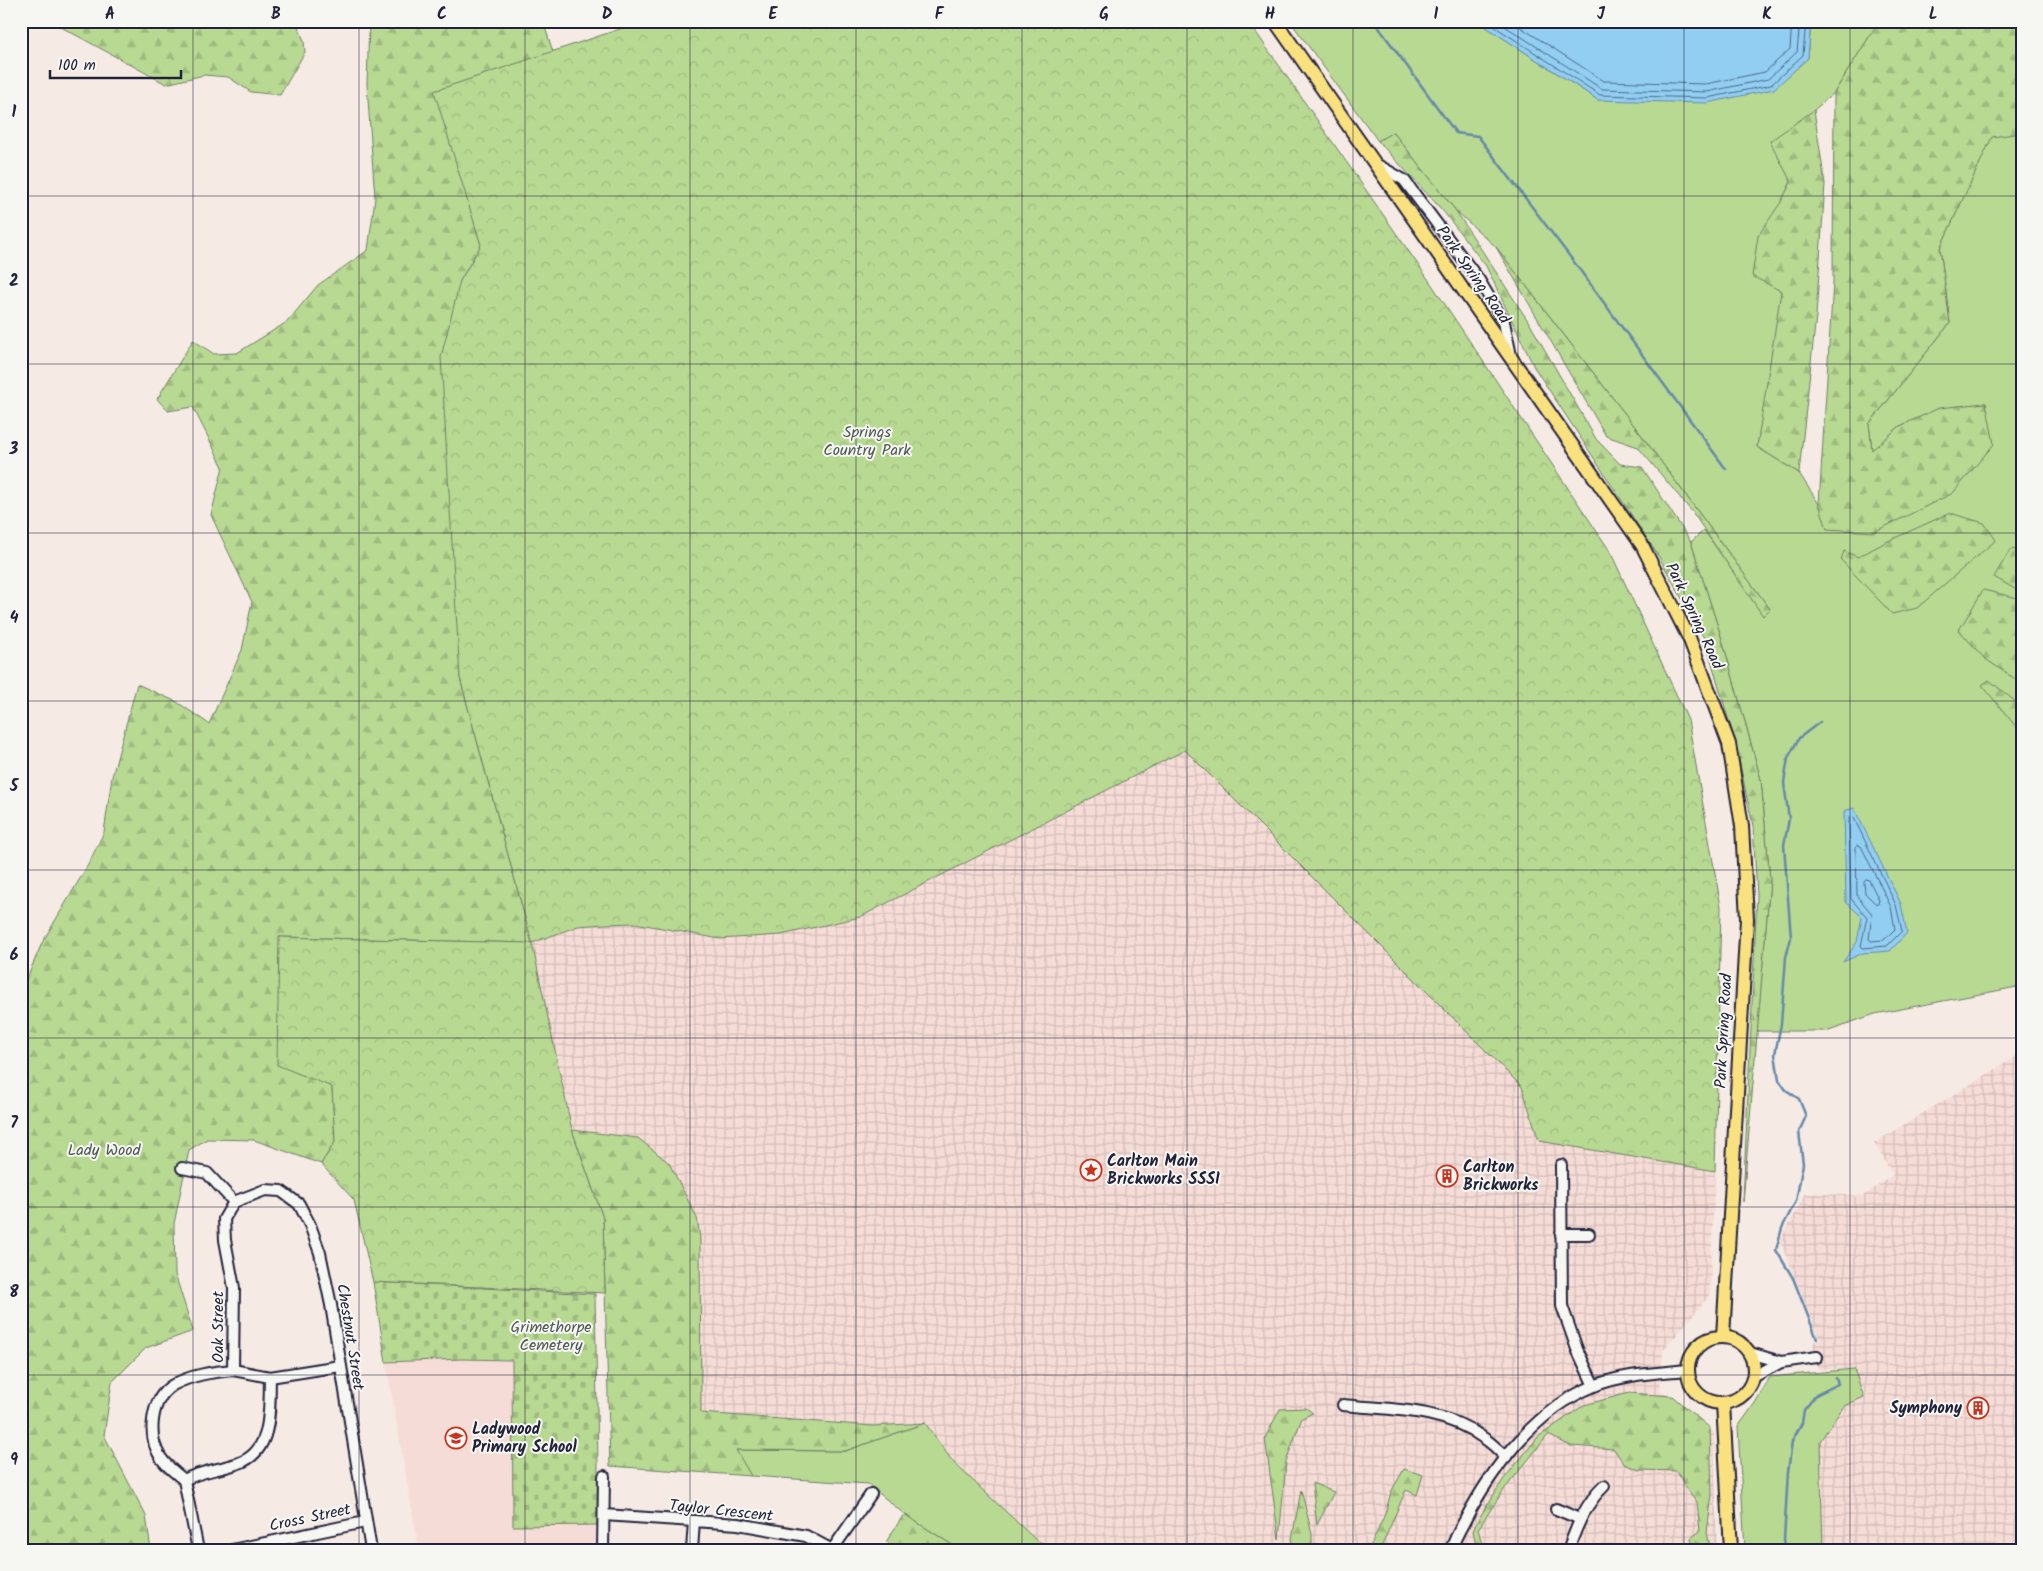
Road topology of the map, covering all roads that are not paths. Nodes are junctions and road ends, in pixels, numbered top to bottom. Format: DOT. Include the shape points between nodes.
graph roads {
  1 [pos="1275,21"];
  2 [pos="1375,164"];
  3 [pos="1512,359"];
  4 [pos="1561,1165"];
  5 [pos="182,1168"];
  6 [pos="234,1202"];
  7 [pos="1561,1234"];
  8 [pos="1589,1234"];
  9 [pos="1723,1337"];
  10 [pos="1750,1353"];
  11 [pos="1817,1357"];
  12 [pos="1781,1362"];
  13 [pos="340,1366"];
  14 [pos="233,1370"];
  15 [pos="1688,1370"];
  16 [pos="270,1377"];
  17 [pos="1753,1377"];
  18 [pos="1594,1386"];
  19 [pos="1723,1403"];
  20 [pos="1343,1405"];
  21 [pos="1506,1457"];
  22 [pos="604,1476"];
  23 [pos="184,1480"];
  24 [pos="1604,1486"];
  25 [pos="871,1494"];
  26 [pos="1556,1509"];
  27 [pos="604,1515"];
  28 [pos="1580,1519"];
  29 [pos="694,1521"];
  30 [pos="365,1522"];
  31 [pos="1454,1549"];
  32 [pos="198,1550"];
  33 [pos="232,1550"];
  34 [pos="371,1550"];
  35 [pos="603,1550"];
  36 [pos="692,1550"];
  37 [pos="832,1550"];
  38 [pos="1568,1550"];
  39 [pos="1731,1550"];
  1 -- 2 [label="main road, Park Spring Road"];
  2 -- 3 [label="main road, Park Spring Road"];
  2 -- 3 [label="street" via="1404,180 1479,280 1504,322"];
  3 -- 9 [label="main road, Park Spring Road" via="1642,545 1690,640 1729,744 1742,826 1747,919"];
  4 -- 7 [label="street"];
  5 -- 6 [label="street" via="206,1174"];
  6 -- 13 [label="street, Chestnut Street" via="273,1190 281,1191 299,1204 320,1253"];
  6 -- 14 [label="street, Oak Street" via="224,1226 234,1288"];
  7 -- 8 [label="street"];
  7 -- 18 [label="street" via="1562,1306"];
  9 -- 10 [label="main road" via="1738,1342"];
  9 -- 15 [label="main road" via="1698,1346"];
  10 -- 12 [label="street"];
  10 -- 17 [label="main road"];
  11 -- 12 [label="street"];
  12 -- 17 [label="street"];
  13 -- 16 [label="street"];
  13 -- 30 [label="street, Chestnut Street"];
  14 -- 16 [label="street"];
  14 -- 23 [label="street, Oak Street" via="185,1379 171,1386 161,1397 152,1433 161,1458"];
  15 -- 18 [label="street" via="1629,1376"];
  15 -- 19 [label="main road" via="1689,1379 1698,1394"];
  16 -- 23 [label="street" via="268,1428 257,1452 236,1464 194,1474"];
  17 -- 19 [label="main road" via="1743,1395"];
  18 -- 21 [label="street" via="1562,1403 1540,1420"];
  19 -- 39 [label="main road"];
  20 -- 21 [label="street" via="1434,1415 1463,1425"];
  21 -- 31 [label="street" via="1476,1498"];
  22 -- 27 [label="street"];
  23 -- 32 [label="street"];
  24 -- 28 [label="street"];
  25 -- 37 [label="street"];
  26 -- 28 [label="street"];
  27 -- 29 [label="street, Taylor Crescent"];
  27 -- 35 [label="street"];
  28 -- 38 [label="street"];
  29 -- 36 [label="street"];
  29 -- 37 [label="street, Taylor Crescent" via="738,1524 806,1536"];
  30 -- 33 [label="street, Cross Street"];
  30 -- 34 [label="street, Chestnut Street"];
}
